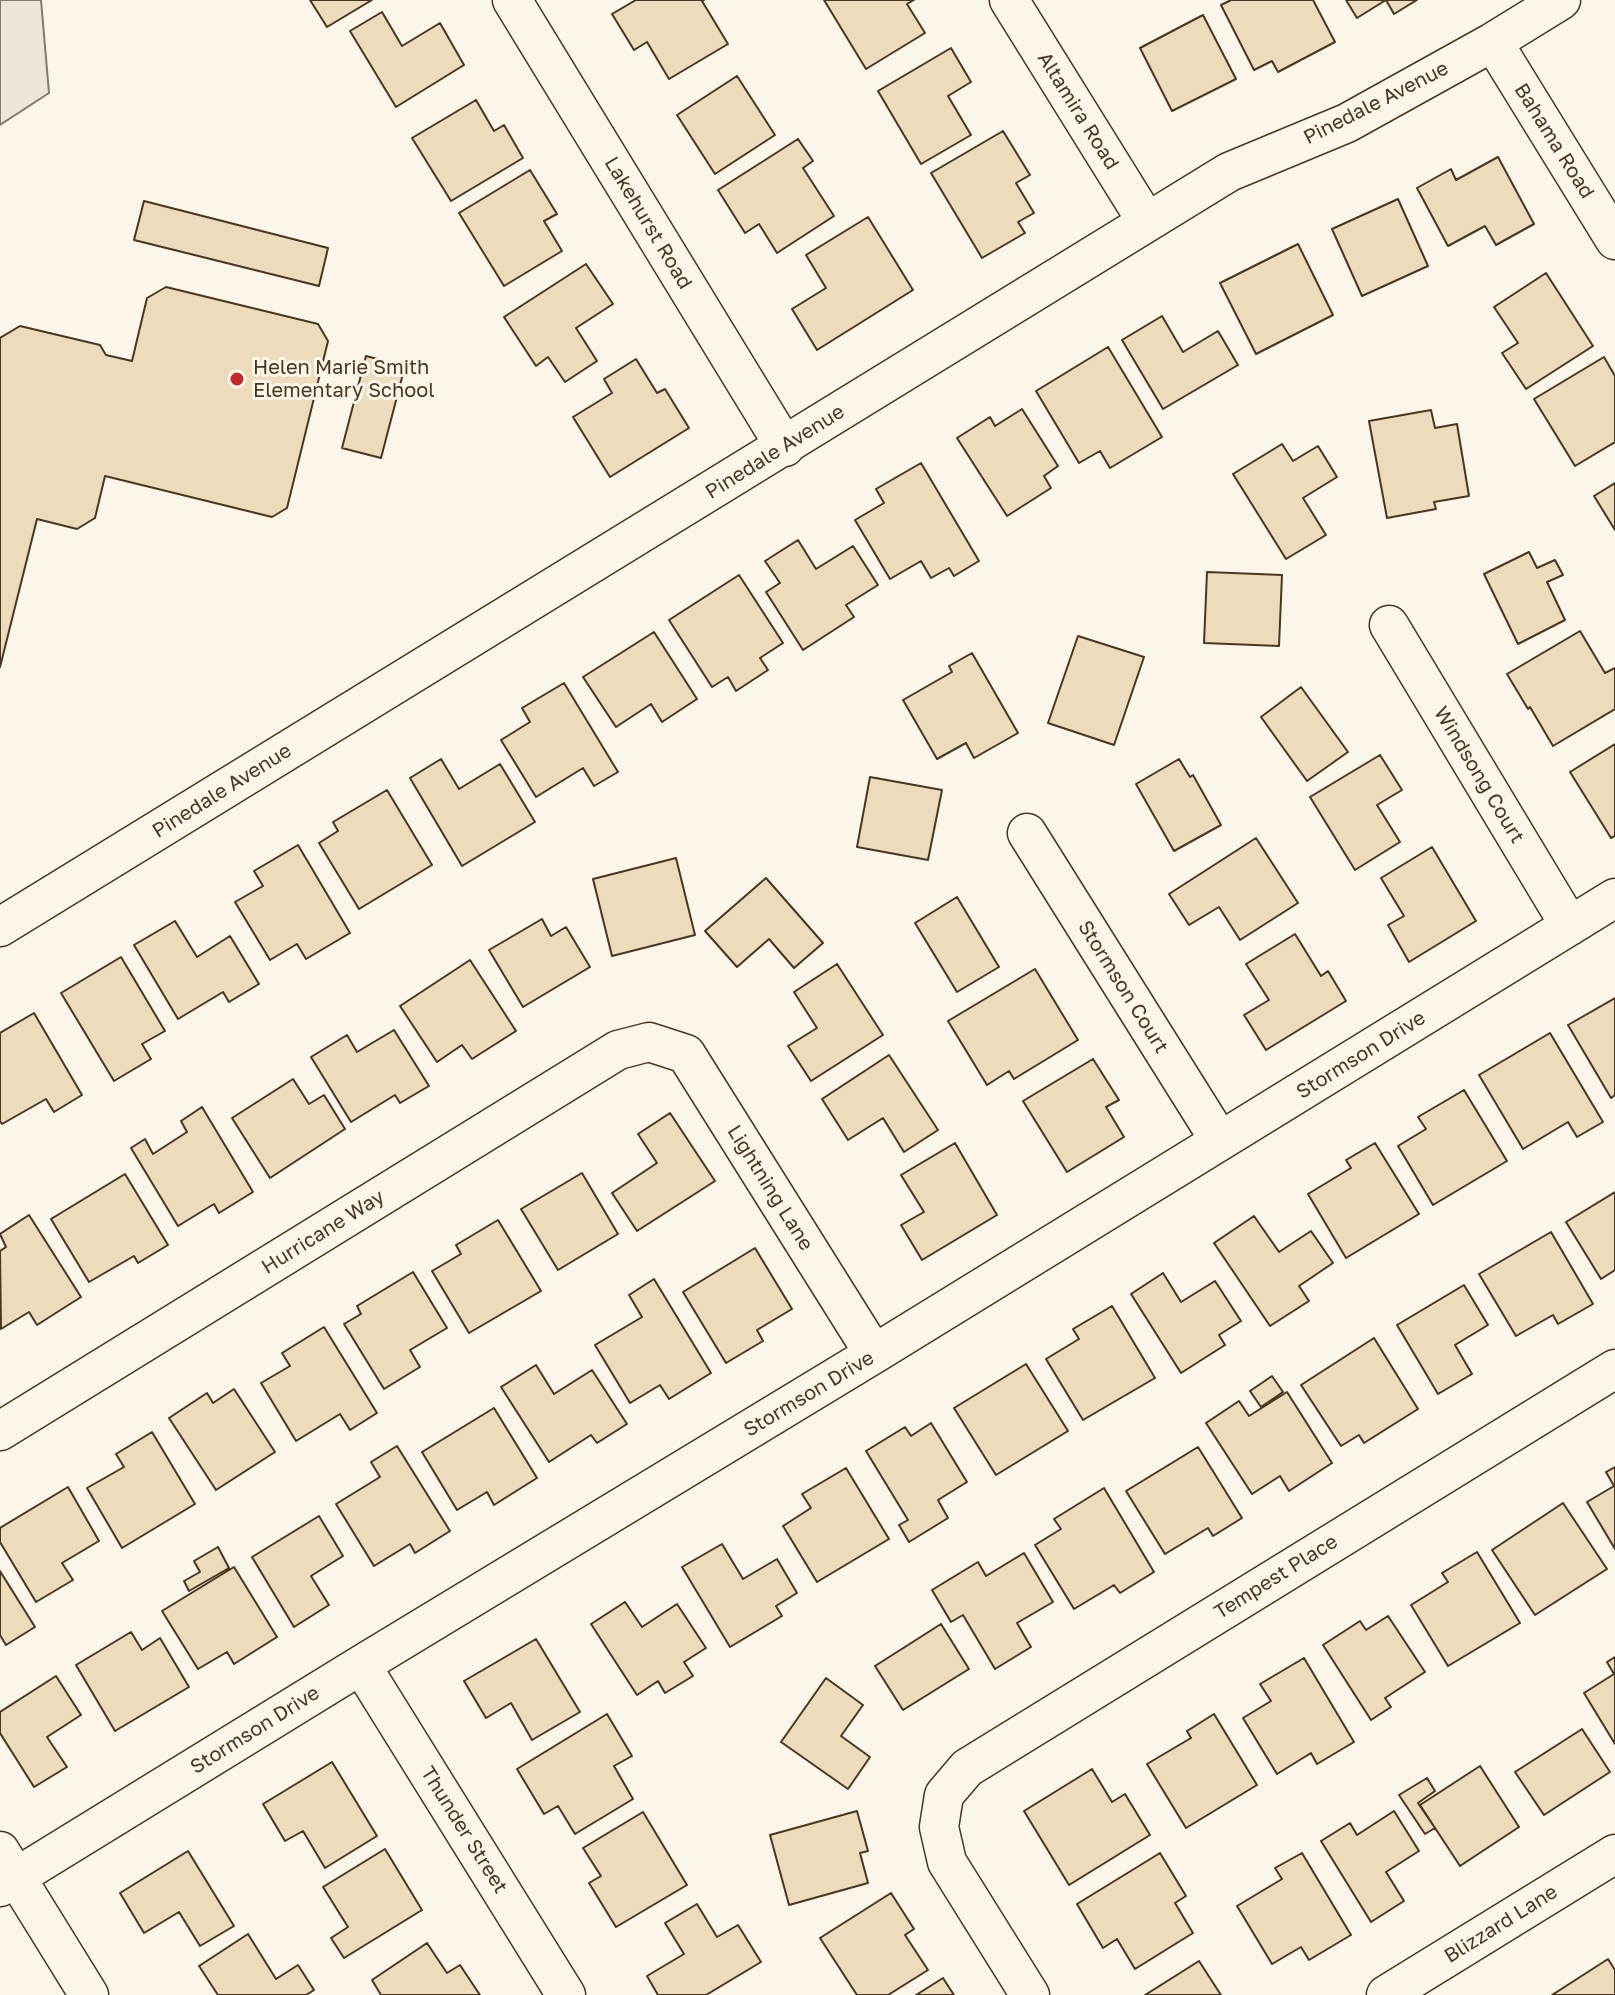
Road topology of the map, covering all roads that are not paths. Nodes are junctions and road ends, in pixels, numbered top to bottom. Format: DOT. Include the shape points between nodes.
graph roads {
  1 [pos="512,0"];
  2 [pos="1009,0"];
  3 [pos="1561,0"];
  4 [pos="1493,42"];
  5 [pos="1147,222"];
  6 [pos="1615,240"];
  7 [pos="785,447"];
  8 [pos="1389,625"];
  9 [pos="1027,833"];
  10 [pos="1615,898"];
  11 [pos="1570,926"];
  12 [pos="0,927"];
  13 [pos="649,1042"];
  14 [pos="1220,1141"];
  15 [pos="874,1354"];
  16 [pos="1615,1369"];
  17 [pos="0,1431"];
  18 [pos="361,1665"];
  19 [pos="1615,1854"];
  20 [pos="5,1871"];
  21 [pos="89,1995"];
  22 [pos="566,1995"];
  23 [pos="1030,1995"];
  24 [pos="1386,1995"];
  1 -- 7 [label="street, Lakehurst Road"];
  2 -- 5 [label="street, Altamira Road"];
  3 -- 4 [label="street, Pinedale Avenue"];
  4 -- 5 [label="street, Pinedale Avenue" via="1347,123 1229,172"];
  4 -- 6 [label="street, Bahama Road"];
  5 -- 7 [label="street, Pinedale Avenue"];
  7 -- 12 [label="street, Pinedale Avenue"];
  8 -- 11 [label="street, Windsong Court"];
  9 -- 14 [label="street, Stormson Court"];
  10 -- 11 [label="street, Stormson Drive"];
  11 -- 14 [label="street, Stormson Drive"];
  13 -- 15 [label="street, Lightning Lane" via="686,1054"];
  13 -- 17 [label="street, Hurricane Way" via="618,1050"];
  14 -- 15 [label="street, Stormson Drive"];
  15 -- 18 [label="street, Stormson Drive"];
  16 -- 23 [label="street, Tempest Place" via="967,1768 944,1795 939,1827 947,1862"];
  18 -- 20 [label="street, Stormson Drive"];
  18 -- 22 [label="street, Thunder Street"];
  19 -- 24 [label="street, Blizzard Lane"];
  20 -- 21 [label="street"];
}
